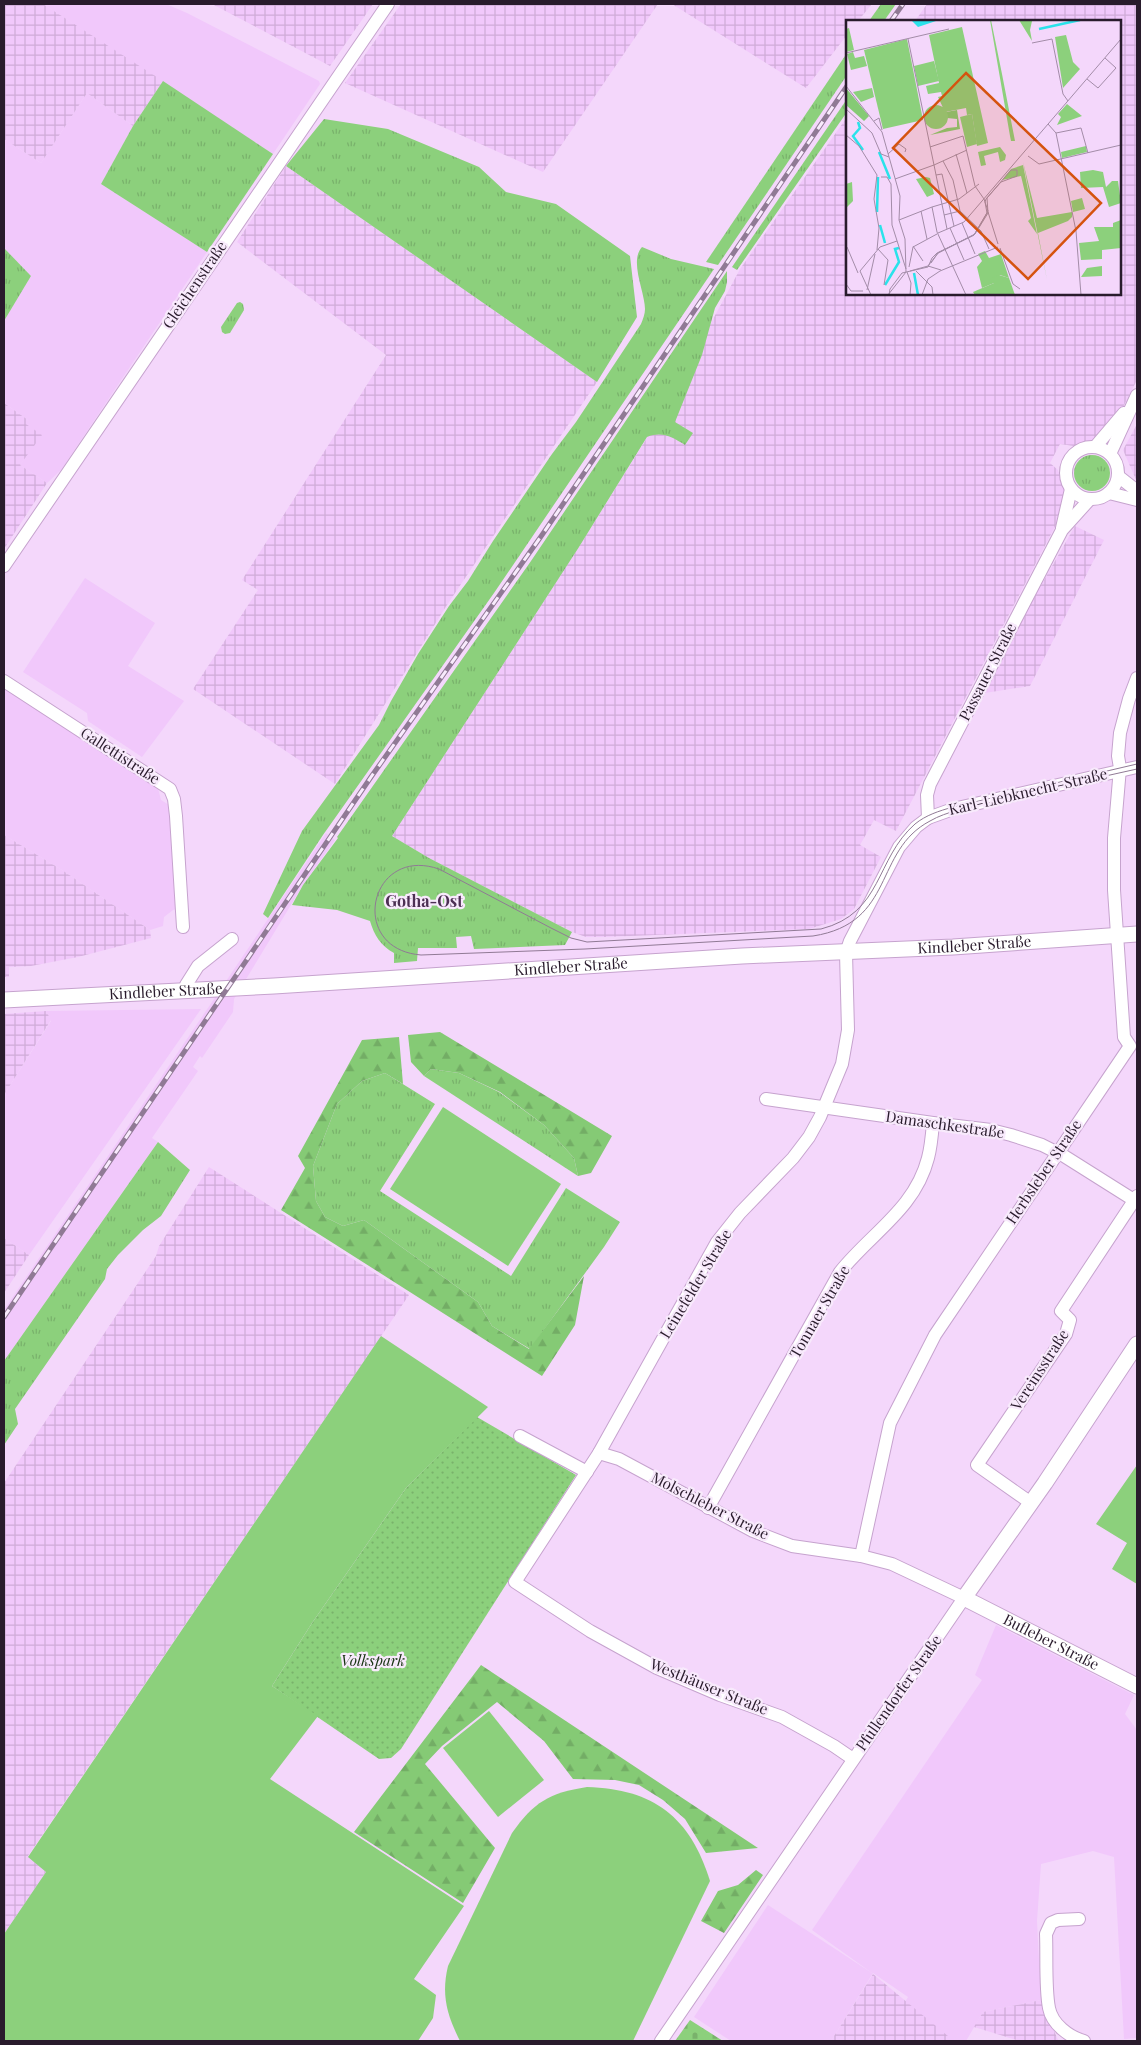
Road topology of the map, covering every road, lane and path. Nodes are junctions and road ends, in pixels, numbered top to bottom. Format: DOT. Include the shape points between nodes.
graph roads {
  1 [pos="388,4"];
  2 [pos="1135,398"];
  3 [pos="1096,447"];
  4 [pos="1110,454"];
  5 [pos="1118,476"];
  6 [pos="1071,489"];
  7 [pos="1137,491"];
  8 [pos="1108,493"];
  9 [pos="1090,499"];
  10 [pos="1137,500"];
  11 [pos="1062,530"];
  12 [pos="4,566"];
  13 [pos="1137,678"];
  14 [pos="4,681"];
  15 [pos="1137,767"];
  16 [pos="1120,771"];
  17 [pos="928,818"];
  18 [pos="183,927"];
  19 [pos="1137,934"];
  20 [pos="1118,935"];
  21 [pos="232,939"];
  22 [pos="846,952"];
  23 [pos="186,985"];
  24 [pos="4,1000"];
  25 [pos="1134,1046"];
  26 [pos="766,1099"];
  27 [pos="825,1108"];
  28 [pos="933,1123"];
  29 [pos="1057,1152"];
  30 [pos="1136,1199"];
  31 [pos="1137,1344"];
  32 [pos="520,1436"];
  33 [pos="599,1453"];
  34 [pos="587,1472"];
  35 [pos="1031,1503"];
  36 [pos="708,1508"];
  37 [pos="861,1556"];
  38 [pos="515,1582"];
  39 [pos="964,1598"];
  40 [pos="1137,1686"];
  41 [pos="853,1759"];
  42 [pos="1079,1919"];
  43 [pos="660,2041"];
  44 [pos="1084,2041"];
  1 -- 12 [label="street, Gleichenstraße"];
  2 -- 3 [label="street"];
  2 -- 4 [label="street"];
  3 -- 4 [label="street"];
  3 -- 6 [label="street" via="1080,450 1069,461 1066,477"];
  4 -- 5 [label="street" via="1115,460"];
  5 -- 7 [label="street"];
  5 -- 8 [label="street"];
  6 -- 9 [label="street"];
  6 -- 11 [label="street, Passauer Straße"];
  8 -- 9 [label="street"];
  8 -- 10 [label="street"];
  9 -- 11 [label="street, Passauer Straße"];
  11 -- 17 [label="street, Passauer Straße" via="930,784"];
  13 -- 16 [label="street, Herbsleber Straße" via="1120,733"];
  14 -- 18 [label="street, Gallettistraße" via="170,789 176,816"];
  15 -- 16 [label="street, Karl-Liebknecht-Straße"];
  16 -- 17 [label="street, Karl-Liebknecht-Straße" via="953,809"];
  16 -- 20 [label="street, Herbsleber Straße" via="1114,838"];
  17 -- 22 [label="street, Karl-Liebknecht-Straße" via="899,847"];
  19 -- 20 [label="main road, Kindleber Straße"];
  20 -- 22 [label="main road, Kindleber Straße"];
  20 -- 25 [label="street, Herbsleber Straße" via="1124,1037"];
  21 -- 23 [label="street" via="198,966"];
  22 -- 24 [label="main road, Kindleber Straße"];
  22 -- 27 [label="street, Leinefelder Straße" via="848,1030 842,1064"];
  25 -- 29 [label="street, Herbsleber Straße"];
  26 -- 27 [label="street, Damaschkestraße"];
  27 -- 28 [label="street, Damaschkestraße"];
  27 -- 33 [label="street, Leinefelder Straße" via="794,1158 740,1213 717,1242"];
  28 -- 29 [label="street, Damaschkestraße" via="998,1131"];
  28 -- 36 [label="street, Tonnaer Straße" via="928,1157 913,1194 840,1272"];
  29 -- 30 [label="street, Damaschkestraße"];
  29 -- 37 [label="street, Herbsleber Straße" via="935,1335 890,1423"];
  30 -- 35 [label="street, Vereinsstraße" via="1060,1311 1070,1320 1066,1334 977,1465"];
  31 -- 35 [label="main road, Pfullendorfer Straße"];
  32 -- 34 [label="street"];
  33 -- 34 [label="street, Leinefelder Straße"];
  33 -- 36 [label="street, Molschleber Straße" via="619,1459"];
  34 -- 38 [label="street, Leinefelder Straße"];
  35 -- 39 [label="main road, Pfullendorfer Straße"];
  36 -- 37 [label="street, Molschleber Straße" via="792,1546"];
  37 -- 39 [label="street, Molschleber Straße" via="892,1564"];
  38 -- 41 [label="street, Westhäuser Straße" via="590,1631 657,1668 782,1717"];
  39 -- 40 [label="main road, Bufleber Straße"];
  39 -- 41 [label="street, Pfullendorfer Straße"];
  41 -- 43 [label="street, Pfullendorfer Straße"];
  42 -- 44 [label="street" via="1051,1923 1046,1943 1049,2009 1065,2031"];
}
